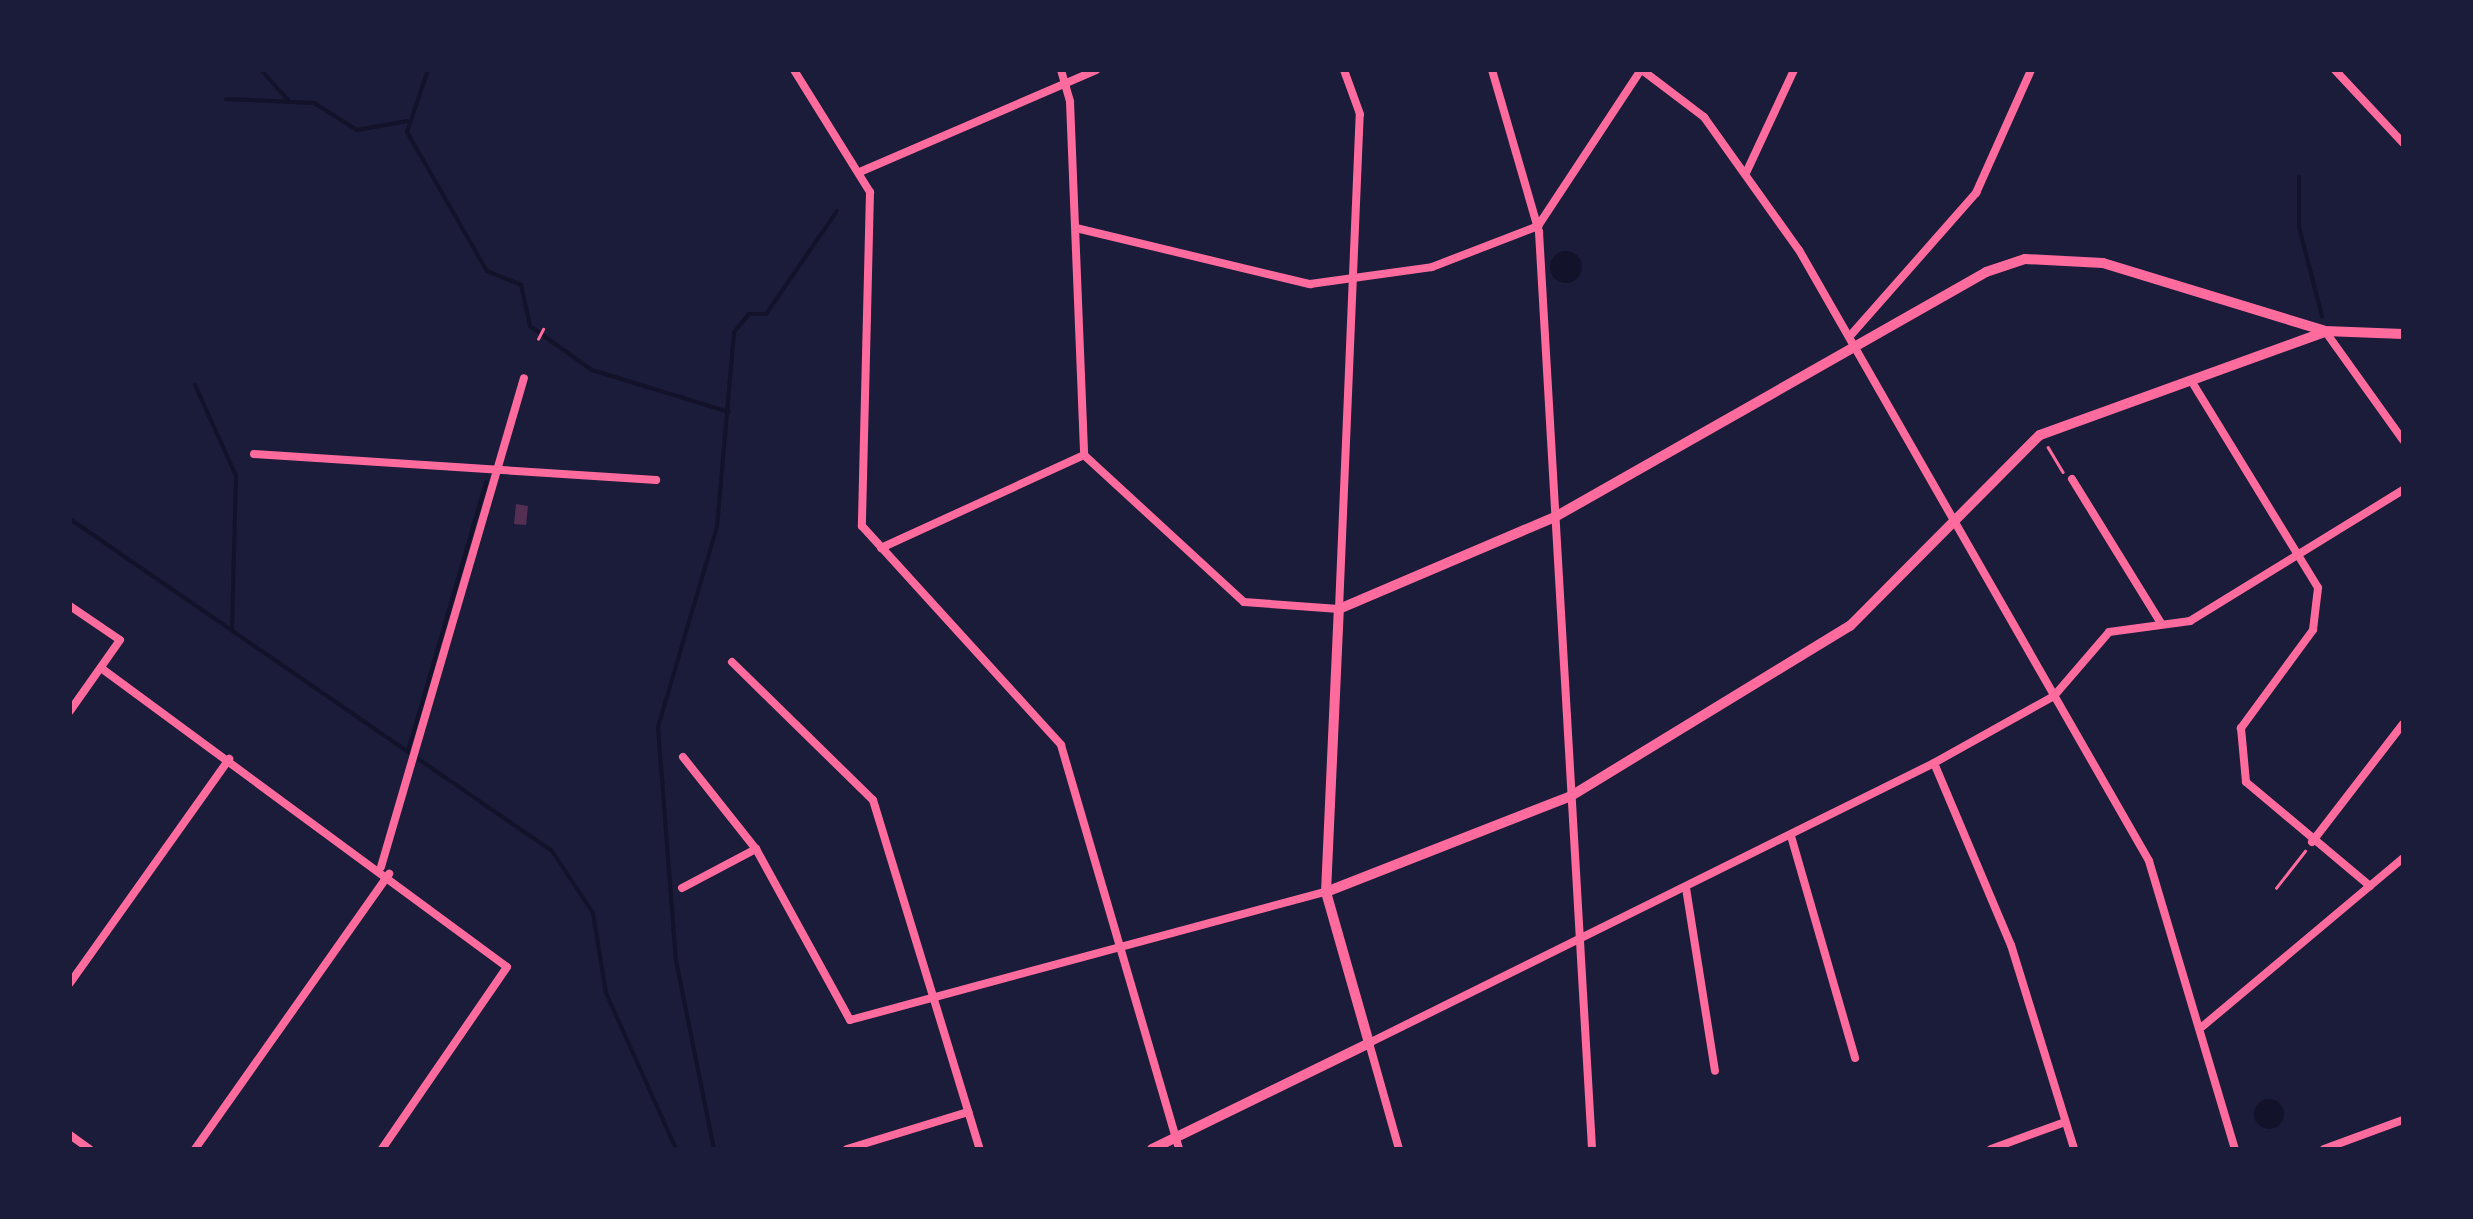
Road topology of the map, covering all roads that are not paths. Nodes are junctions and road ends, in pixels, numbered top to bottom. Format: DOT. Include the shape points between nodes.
graph roads {
  1 [pos="794,70"];
  2 [pos="1061,70"];
  3 [pos="1096,70"];
  4 [pos="1344,70"];
  5 [pos="1492,70"];
  6 [pos="1641,70"];
  7 [pos="1794,70"];
  8 [pos="2032,70"];
  9 [pos="2335,70"];
  10 [pos="1067,83"];
  11 [pos="2403,142"];
  12 [pos="862,171"];
  13 [pos="1746,173"];
  14 [pos="1538,226"];
  15 [pos="1076,228"];
  16 [pos="1352,279"];
  17 [pos="2325,331"];
  18 [pos="2403,334"];
  19 [pos="1853,341"];
  20 [pos="524,378"];
  21 [pos="2192,382"];
  22 [pos="2403,440"];
  23 [pos="254,454"];
  24 [pos="1084,455"];
  25 [pos="498,471"];
  26 [pos="2072,479"];
  27 [pos="656,480"];
  28 [pos="2403,490"];
  29 [pos="1555,517"];
  30 [pos="1954,520"];
  31 [pos="881,548"];
  32 [pos="2298,554"];
  33 [pos="70,606"];
  34 [pos="1339,609"];
  35 [pos="2161,623"];
  36 [pos="732,662"];
  37 [pos="101,668"];
  38 [pos="2054,696"];
  39 [pos="70,711"];
  40 [pos="2403,724"];
  41 [pos="682,757"];
  42 [pos="230,759"];
  43 [pos="1934,763"];
  44 [pos="1571,796"];
  45 [pos="1791,836"];
  46 [pos="2312,842"];
  47 [pos="756,848"];
  48 [pos="2403,858"];
  49 [pos="385,871"];
  50 [pos="2370,886"];
  51 [pos="682,888"];
  52 [pos="1686,888"];
  53 [pos="1326,892"];
  54 [pos="1579,940"];
  55 [pos="1124,951"];
  56 [pos="70,983"];
  57 [pos="931,999"];
  58 [pos="2203,1026"];
  59 [pos="1369,1043"];
  60 [pos="1855,1058"];
  61 [pos="1716,1072"];
  62 [pos="968,1112"];
  63 [pos="2403,1120"];
  64 [pos="2065,1122"];
  65 [pos="70,1135"];
  66 [pos="1178,1143"];
  67 [pos="89,1149"];
  68 [pos="195,1149"];
  69 [pos="382,1149"];
  70 [pos="847,1149"];
  71 [pos="980,1149"];
  72 [pos="1152,1149"];
  73 [pos="1400,1149"];
  74 [pos="1592,1149"];
  75 [pos="1991,1149"];
  76 [pos="2074,1149"];
  77 [pos="2235,1149"];
  78 [pos="2324,1149"];
  1 -- 12 [label="street"];
  2 -- 10 [label="street"];
  3 -- 10 [label="street"];
  4 -- 16 [label="street" via="1360,110"];
  5 -- 14 [label="street"];
  6 -- 13 [label="street" via="1704,117"];
  6 -- 14 [label="street"];
  7 -- 13 [label="street"];
  8 -- 19 [label="street" via="1976,193"];
  9 -- 11 [label="street"];
  10 -- 12 [label="street"];
  10 -- 15 [label="street"];
  12 -- 31 [label="street" via="870,192 862,526"];
  13 -- 19 [label="street"];
  14 -- 16 [label="street" via="1436,266"];
  14 -- 29 [label="street"];
  15 -- 16 [label="street" via="1309,284"];
  15 -- 24 [label="street"];
  16 -- 34 [label="street"];
  17 -- 18 [label="street"];
  17 -- 19 [label="street" via="2103,263 2046,256 1986,272"];
  17 -- 21 [label="street"];
  17 -- 22 [label="street"];
  19 -- 29 [label="street"];
  19 -- 30 [label="street"];
  20 -- 25 [label="street"];
  21 -- 30 [label="street" via="2040,435"];
  21 -- 32 [label="street"];
  23 -- 25 [label="street"];
  24 -- 31 [label="street"];
  24 -- 34 [label="street" via="1244,602"];
  25 -- 27 [label="street"];
  25 -- 49 [label="street"];
  26 -- 35 [label="street"];
  28 -- 32 [label="street"];
  29 -- 34 [label="street"];
  29 -- 44 [label="street"];
  30 -- 38 [label="street"];
  30 -- 44 [label="street" via="1850,626"];
  31 -- 55 [label="street" via="1061,745"];
  32 -- 35 [label="street" via="2190,621"];
  32 -- 46 [label="street" via="2320,610 2242,728 2240,757 2262,803"];
  33 -- 37 [label="street" via="120,640"];
  34 -- 53 [label="street"];
  35 -- 38 [label="street" via="2100,638"];
  36 -- 57 [label="street" via="873,800"];
  37 -- 39 [label="street"];
  37 -- 42 [label="street"];
  38 -- 43 [label="street"];
  38 -- 58 [label="street" via="2163,892"];
  40 -- 46 [label="street"];
  41 -- 47 [label="street"];
  42 -- 49 [label="street"];
  42 -- 56 [label="street"];
  43 -- 45 [label="street"];
  43 -- 64 [label="street" via="2011,945"];
  44 -- 53 [label="street"];
  44 -- 54 [label="street"];
  45 -- 52 [label="street"];
  45 -- 60 [label="street"];
  46 -- 50 [label="street"];
  47 -- 51 [label="street"];
  47 -- 57 [label="street" via="850,1020"];
  48 -- 50 [label="street"];
  49 -- 68 [label="street"];
  49 -- 69 [label="street" via="507,972"];
  50 -- 58 [label="street"];
  52 -- 54 [label="street"];
  52 -- 61 [label="street"];
  53 -- 55 [label="street"];
  53 -- 59 [label="street"];
  54 -- 59 [label="street"];
  54 -- 74 [label="street"];
  55 -- 57 [label="street"];
  55 -- 66 [label="street"];
  57 -- 62 [label="street"];
  58 -- 77 [label="street"];
  59 -- 66 [label="street"];
  59 -- 73 [label="street"];
  62 -- 70 [label="street"];
  62 -- 71 [label="street"];
  63 -- 78 [label="street"];
  64 -- 75 [label="street"];
  64 -- 76 [label="street"];
  65 -- 67 [label="street"];
  66 -- 72 [label="street"];
}
